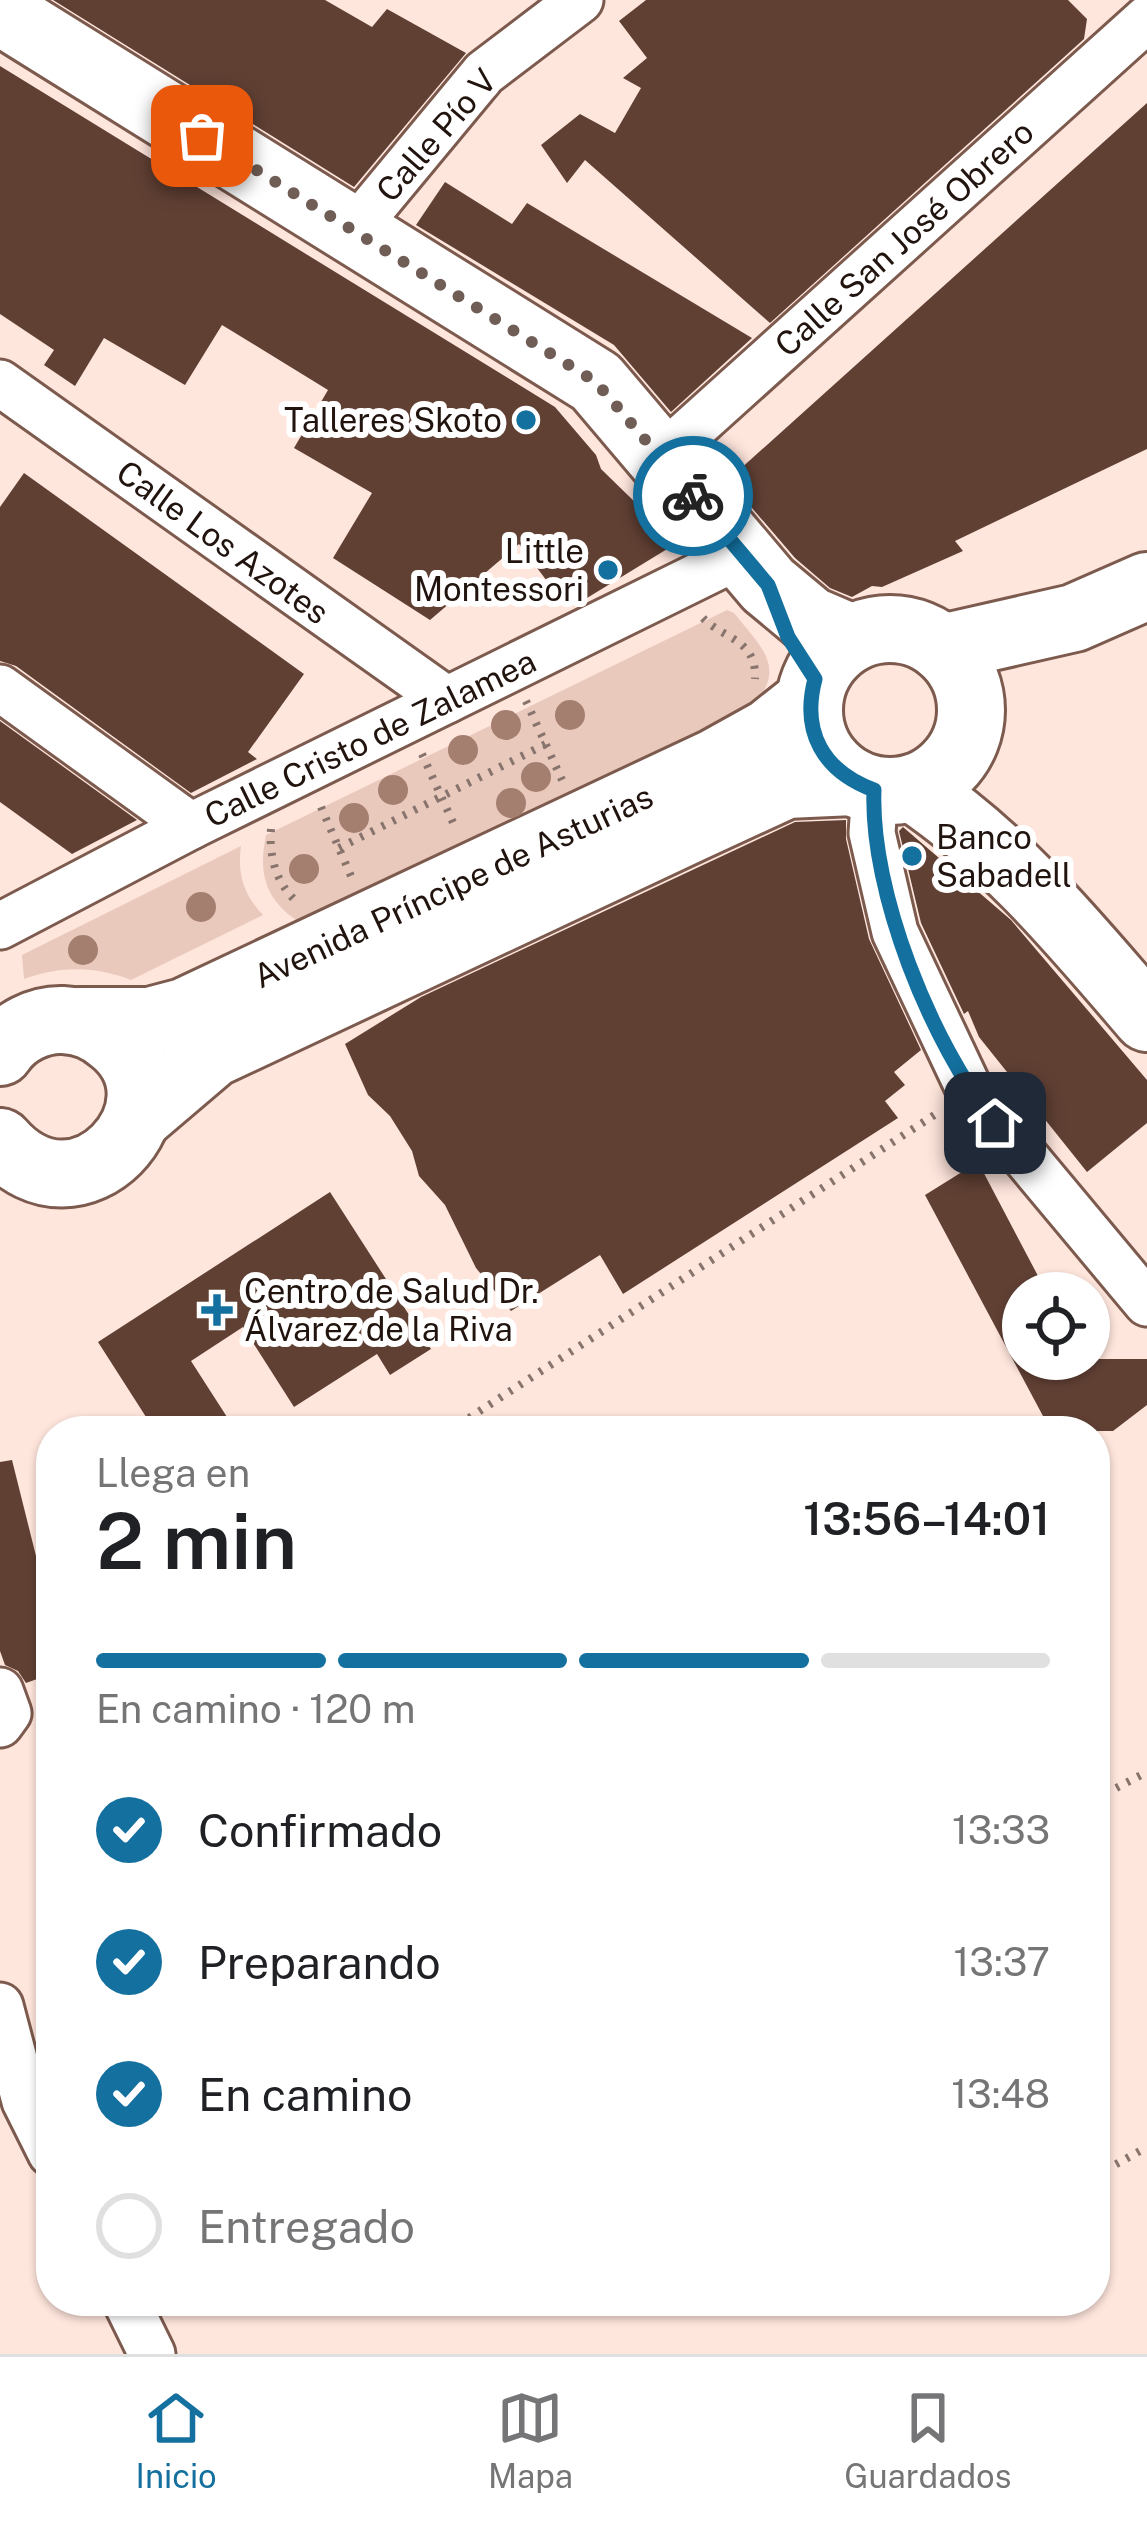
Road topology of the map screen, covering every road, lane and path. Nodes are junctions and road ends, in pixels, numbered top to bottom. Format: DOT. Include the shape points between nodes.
graph roads {
  1 [pos="580,0"];
  2 [pos="0,11"];
  3 [pos="1140,16"];
  4 [pos="353,232"];
  5 [pos="0,384"];
  6 [pos="660,458"];
  7 [pos="755,570"];
  8 [pos="1147,586"];
  9 [pos="698,613"];
  10 [pos="1074,618"];
  11 [pos="942,648"];
  12 [pos="806,679"];
  13 [pos="0,688"];
  14 [pos="447,700"];
  15 [pos="525,700"];
  16 [pos="970,719"];
  17 [pos="546,744"];
  18 [pos="421,752"];
  19 [pos="584,774"];
  20 [pos="563,783"];
  21 [pos="880,786"];
  22 [pos="542,793"];
  23 [pos="440,795"];
  24 [pos="319,800"];
  25 [pos="272,822"];
  26 [pos="191,826"];
  27 [pos="459,835"];
  28 [pos="339,848"];
  29 [pos="1028,881"];
  30 [pos="338,891"];
  31 [pos="304,907"];
  32 [pos="0,926"];
  33 [pos="1147,1018"];
  34 [pos="79,1021"];
  35 [pos="0,1052"];
  36 [pos="970,1091"];
  37 [pos="138,1118"];
  38 [pos="18,1163"];
  39 [pos="1147,1304"];
  40 [pos="472,1416"];
  41 [pos="0,1690"];
  42 [pos="0,1724"];
  43 [pos="1147,1772"];
  44 [pos="1110,1791"];
  45 [pos="0,2006"];
  46 [pos="36,2123"];
  47 [pos="1147,2147"];
  48 [pos="1110,2168"];
  49 [pos="133,2316"];
  50 [pos="152,2354"];
  1 -- 4 [label="street, Calle Pío V" via="484,73"];
  2 -- 4 [label="street"];
  3 -- 6 [label="street, Calle San José Obrero"];
  4 -- 6 [label="street" via="596,382"];
  5 -- 14 [label="street, Calle Los Azotes"];
  6 -- 7 [label="street"];
  7 -- 12 [label="street" via="811,620"];
  7 -- 14 [label="street, Calle Cristo de Zalamea"];
  8 -- 10 [label="street"];
  9 -- 12 [label="path" via="750,654 754,685"];
  10 -- 11 [label="street"];
  10 -- 16 [label="street"];
  11 -- 12 [label="street" via="922,635 875,630"];
  11 -- 16 [label="street" via="958,665"];
  12 -- 21 [label="street" via="818,748 833,768"];
  12 -- 34 [label="street, Avenida Príncipe de Asturias" via="770,732 716,762 184,1012 150,1021"];
  13 -- 26 [label="street"];
  14 -- 26 [label="street, Calle Cristo de Zalamea"];
  15 -- 17 [label="path"];
  16 -- 21 [label="street" via="948,765"];
  16 -- 29 [label="street" via="982,791"];
  17 -- 20 [label="path"];
  17 -- 23 [label="path"];
  18 -- 23 [label="path"];
  19 -- 20 [label="path"];
  20 -- 22 [label="path"];
  21 -- 29 [label="street" via="970,826"];
  21 -- 36 [label="street" via="872,833 895,932"];
  21 -- 37 [label="street, Avenida Príncipe de Asturias" via="786,785 212,1054"];
  23 -- 27 [label="path"];
  23 -- 28 [label="path"];
  24 -- 28 [label="path"];
  25 -- 31 [label="path" via="278,876"];
  26 -- 32 [label="street, Calle Cristo de Zalamea"];
  28 -- 30 [label="path" via="354,884"];
  29 -- 33 [label="street"];
  34 -- 35 [label="street, Avenida Príncipe de Asturias" via="27,1028"];
  34 -- 37 [label="street" via="102,1030 128,1057 140,1093"];
  36 -- 39 [label="street"];
  36 -- 40 [label="path"];
  37 -- 38 [label="street, Avenida Príncipe de Asturias" via="122,1147 97,1167"];
  41 -- 42 [label="street" via="8,1713"];
  43 -- 44 [label="path"];
  45 -- 46 [label="street"];
  47 -- 48 [label="path"];
  49 -- 50 [label="street"];
}
